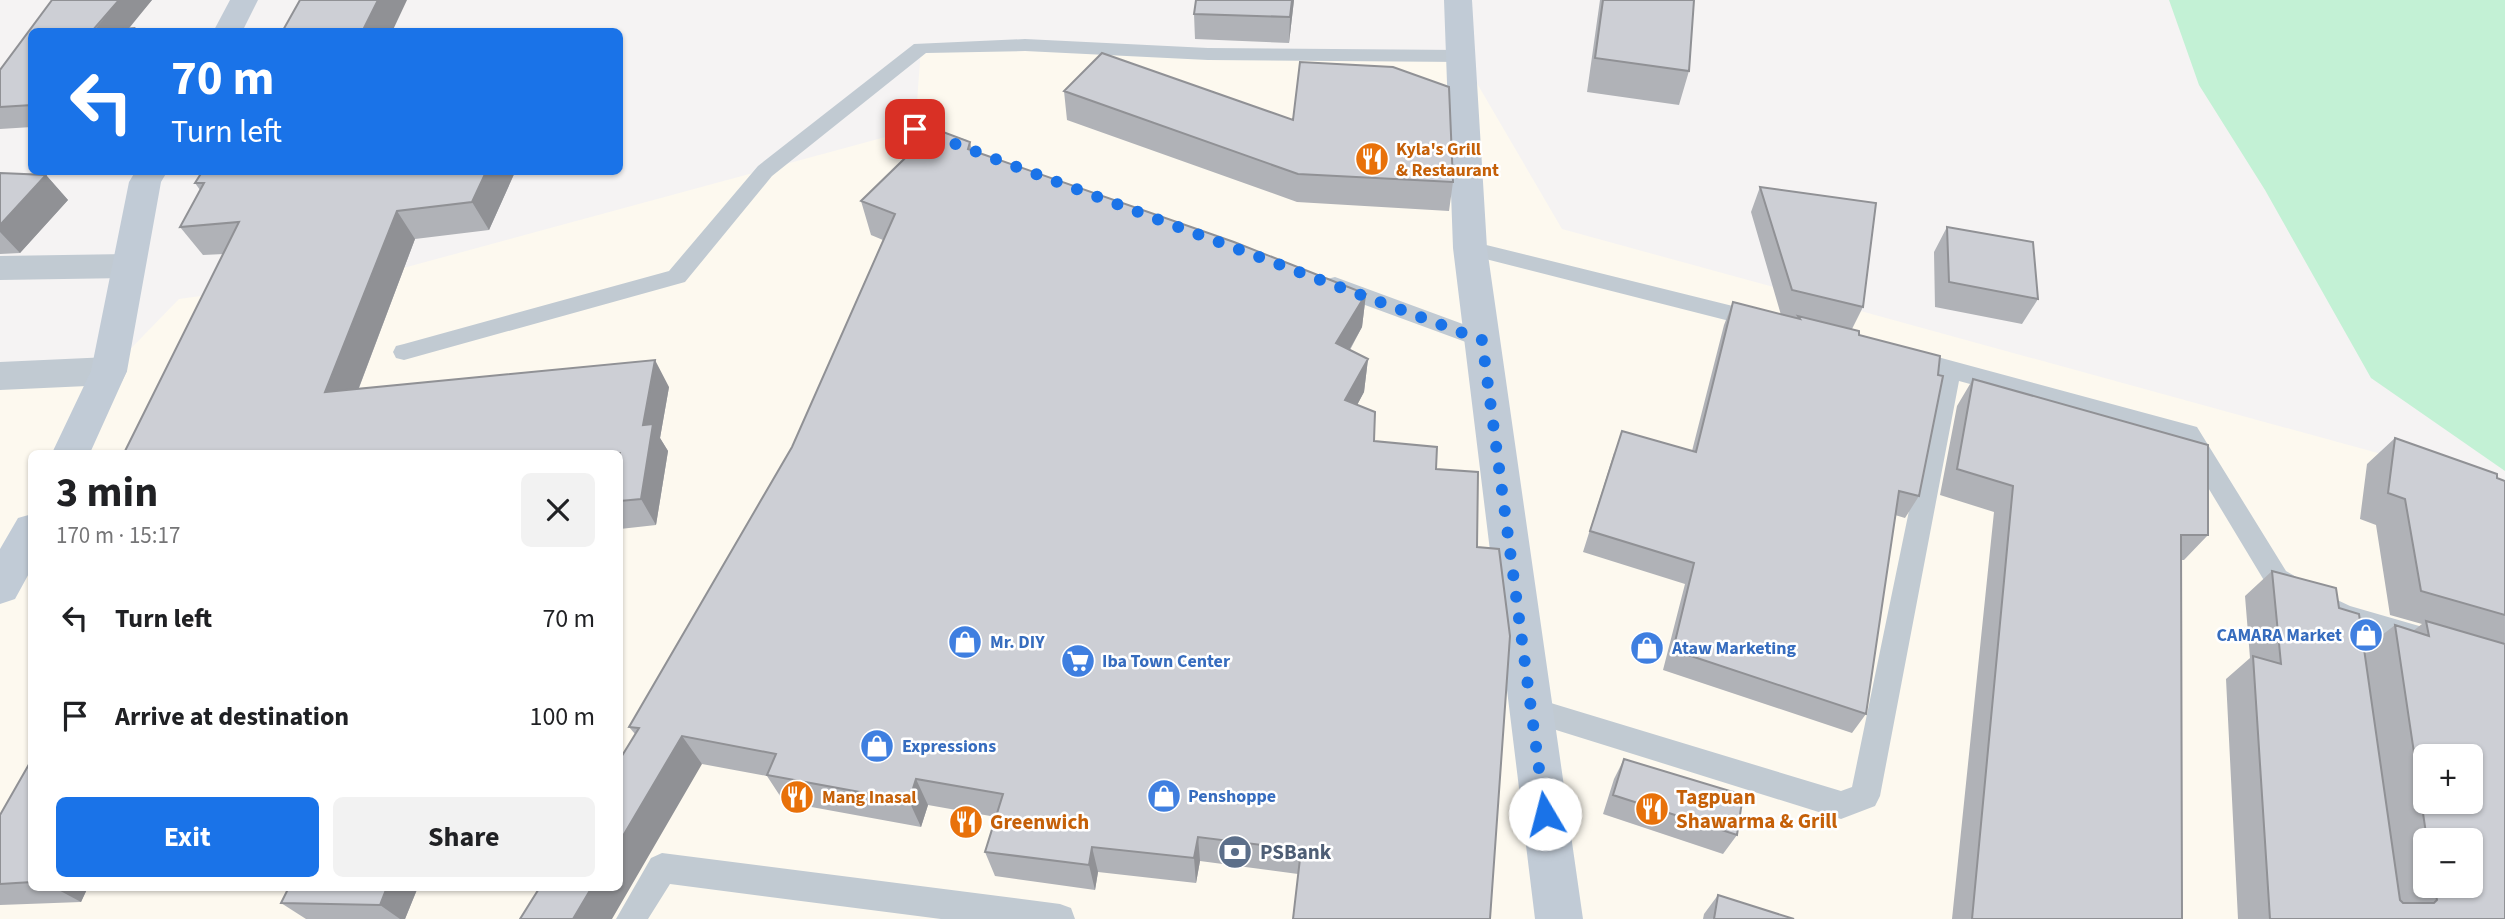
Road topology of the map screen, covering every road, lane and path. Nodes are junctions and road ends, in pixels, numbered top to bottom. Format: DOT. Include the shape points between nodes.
graph roads {
  1 [pos="244,0"];
  2 [pos="1458,0"];
  3 [pos="229,28"];
  4 [pos="1461,56"];
  5 [pos="915,129"];
  6 [pos="979,153"];
  7 [pos="149,175"];
  8 [pos="1470,248"];
  9 [pos="127,266"];
  10 [pos="0,268"];
  11 [pos="1314,278"];
  12 [pos="1777,325"];
  13 [pos="1482,340"];
  14 [pos="404,352"];
  15 [pos="1883,352"];
  16 [pos="1950,368"];
  17 [pos="109,371"];
  18 [pos="0,376"];
  19 [pos="72,450"];
  20 [pos="28,537"];
  21 [pos="0,587"];
  22 [pos="2443,644"];
  23 [pos="1531,710"];
  24 [pos="631,919"];
  25 [pos="1060,919"];
  26 [pos="1559,919"];
  1 -- 3 [label="main road"];
  2 -- 4 [label="main road"];
  4 -- 8 [label="main road"];
  4 -- 14 [label="lane" via="1208,54 1025,46 921,48 765,171 677,277"];
  5 -- 6 [label="lane"];
  7 -- 9 [label="main road"];
  8 -- 12 [label="lane"];
  8 -- 13 [label="main road"];
  9 -- 10 [label="street"];
  9 -- 17 [label="main road"];
  11 -- 13 [label="lane"];
  13 -- 23 [label="main road"];
  15 -- 16 [label="lane"];
  16 -- 22 [label="lane" via="2188,434 2277,579 2345,629"];
  16 -- 23 [label="lane" via="1865,796 1840,805"];
  17 -- 18 [label="street"];
  17 -- 19 [label="main road"];
  20 -- 21 [label="main road"];
  23 -- 26 [label="main road"];
  24 -- 25 [label="lane" via="662,869"];
}
